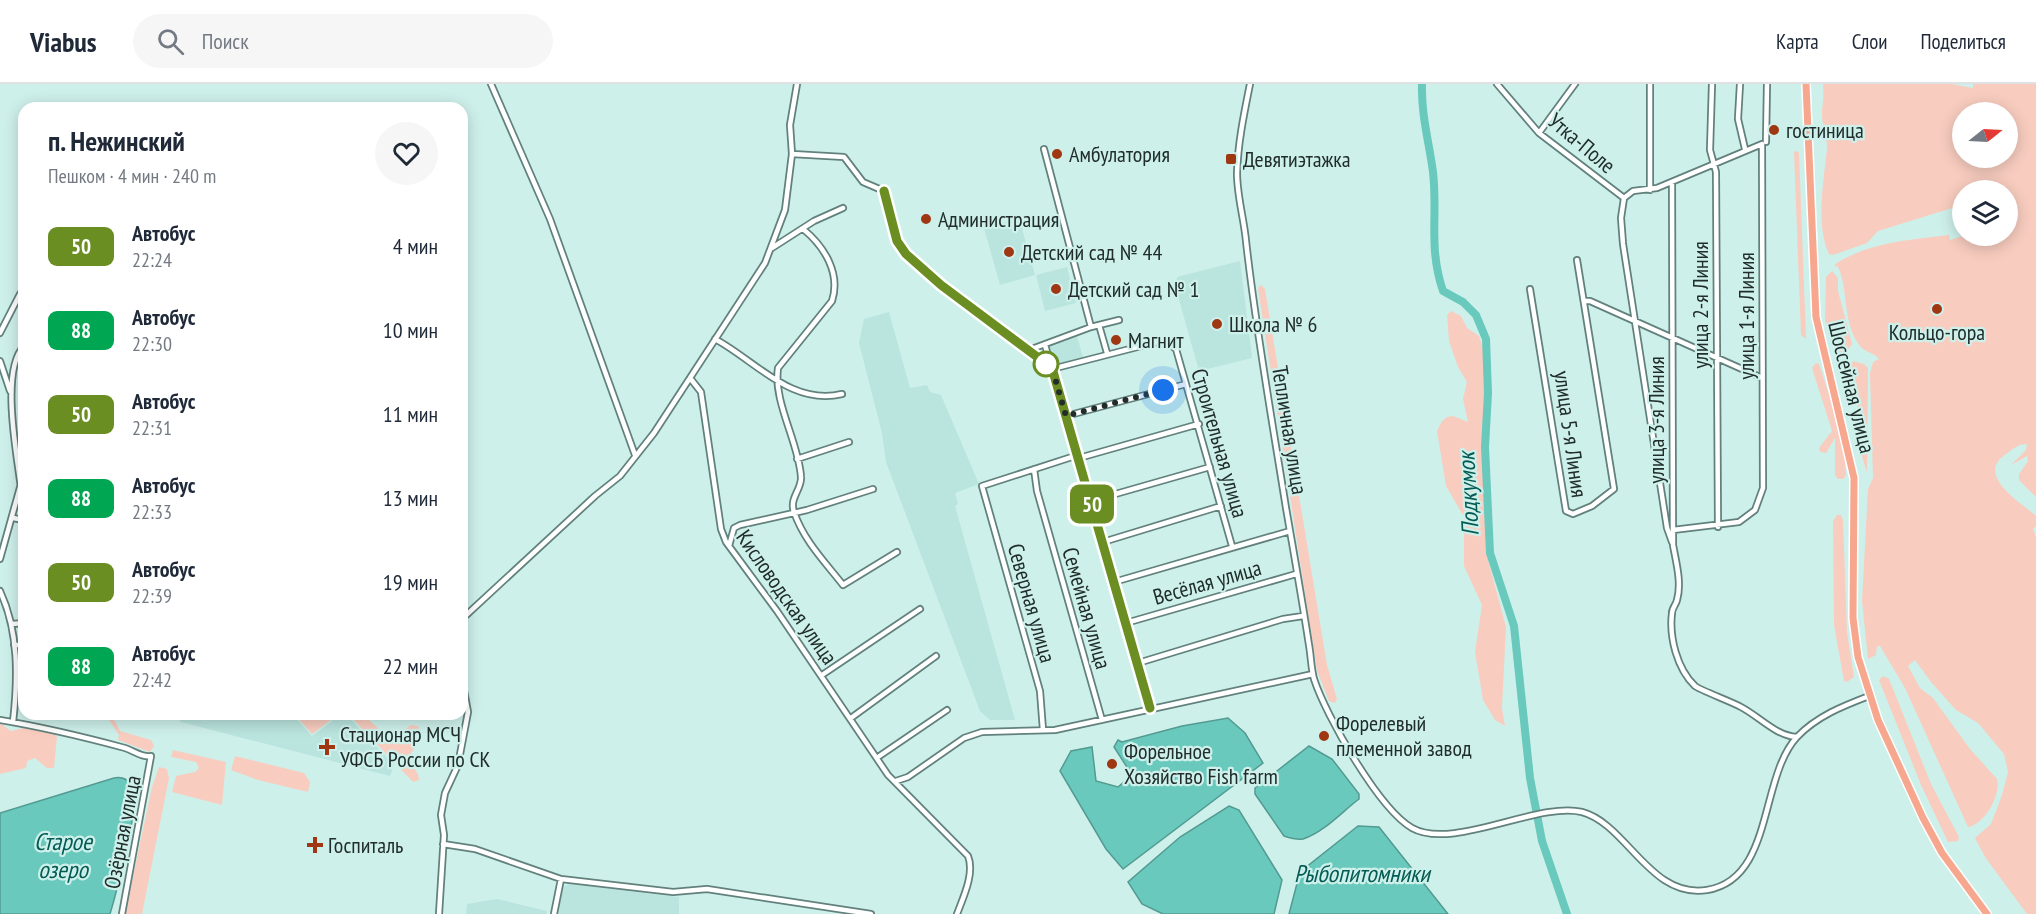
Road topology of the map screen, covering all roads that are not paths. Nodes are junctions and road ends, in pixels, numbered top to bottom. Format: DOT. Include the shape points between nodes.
graph roads {
  1 [pos="490,84"];
  2 [pos="797,84"];
  3 [pos="1250,84"];
  4 [pos="1497,84"];
  5 [pos="1575,84"];
  6 [pos="1650,84"];
  7 [pos="1712,84"];
  8 [pos="1740,84"];
  9 [pos="1767,84"];
  10 [pos="1806,84"];
  11 [pos="1539,134"];
  12 [pos="1764,143"];
  13 [pos="1044,149"];
  14 [pos="1745,149"];
  15 [pos="792,154"];
  16 [pos="1713,162"];
  17 [pos="1672,182"];
  18 [pos="1650,190"];
  19 [pos="1624,198"];
  20 [pos="843,208"];
  21 [pos="803,229"];
  22 [pos="772,248"];
  23 [pos="1577,260"];
  24 [pos="1530,289"];
  25 [pos="18,298"];
  26 [pos="1584,301"];
  27 [pos="1634,319"];
  28 [pos="1119,320"];
  29 [pos="1099,325"];
  30 [pos="1091,327"];
  31 [pos="0,333"];
  32 [pos="1672,337"];
  33 [pos="715,339"];
  34 [pos="1045,345"];
  35 [pos="1029,350"];
  36 [pos="1107,353"];
  37 [pos="18,355"];
  38 [pos="1717,357"];
  39 [pos="0,362"];
  40 [pos="1052,369"];
  41 [pos="690,378"];
  42 [pos="1762,378"];
  43 [pos="778,381"];
  44 [pos="1186,384"];
  45 [pos="11,393"];
  46 [pos="842,394"];
  47 [pos="1066,416"];
  48 [pos="1199,424"];
  49 [pos="849,442"];
  50 [pos="635,455"];
  51 [pos="1078,456"];
  52 [pos="797,459"];
  53 [pos="18,460"];
  54 [pos="1210,467"];
  55 [pos="1034,469"];
  56 [pos="873,489"];
  57 [pos="18,499"];
  58 [pos="1091,501"];
  59 [pos="1221,506"];
  60 [pos="794,513"];
  61 [pos="13,518"];
  62 [pos="18,519"];
  63 [pos="1718,526"];
  64 [pos="1673,530"];
  65 [pos="1290,531"];
  66 [pos="1103,542"];
  67 [pos="1673,545"];
  68 [pos="729,546"];
  69 [pos="1232,546"];
  70 [pos="2,548"];
  71 [pos="897,552"];
  72 [pos="0,559"];
  73 [pos="1296,574"];
  74 [pos="1114,582"];
  75 [pos="0,591"];
  76 [pos="920,609"];
  77 [pos="468,613"];
  78 [pos="1303,616"];
  79 [pos="1126,623"];
  80 [pos="12,624"];
  81 [pos="18,624"];
  82 [pos="14,645"];
  83 [pos="18,645"];
  84 [pos="936,656"];
  85 [pos="1138,663"];
  86 [pos="16,666"];
  87 [pos="18,668"];
  88 [pos="1313,674"];
  89 [pos="822,675"];
  90 [pos="1869,696"];
  91 [pos="1150,708"];
  92 [pos="947,710"];
  93 [pos="851,718"];
  94 [pos="0,720"];
  95 [pos="466,720"];
  96 [pos="1102,720"];
  97 [pos="13,722"];
  98 [pos="1043,730"];
  99 [pos="1797,737"];
  100 [pos="878,757"];
  101 [pos="896,781"];
  102 [pos="443,844"];
  103 [pos="561,879"];
  104 [pos="122,914"];
  105 [pos="439,914"];
  106 [pos="554,914"];
  107 [pos="871,914"];
  108 [pos="957,914"];
  109 [pos="1987,914"];
  1 -- 50 [label="street" via="550,219"];
  2 -- 15 [label="street" via="790,125"];
  3 -- 65 [label="street, Тепличная улица" via="1239,135 1237,177"];
  4 -- 11 [label="street, Утка-Поле"];
  5 -- 11 [label="street"];
  6 -- 18 [label="street"];
  7 -- 16 [label="street, улица 2-я Линия"];
  8 -- 14 [label="street" via="1738,119"];
  9 -- 12 [label="street"];
  10 -- 90 [label="main road, Шоссейная улица" via="1815,305 1854,478 1853,618"];
  11 -- 19 [label="street, Утка-Поле"];
  12 -- 14 [label="street"];
  12 -- 42 [label="street, улица 1-я Линия"];
  13 -- 30 [label="street"];
  14 -- 16 [label="street"];
  15 -- 22 [label="street" via="785,210"];
  15 -- 35 [label="street" via="844,157 863,182 884,191 897,241 906,254"];
  16 -- 17 [label="street"];
  16 -- 38 [label="street, улица 2-я Линия"];
  17 -- 18 [label="street"];
  17 -- 32 [label="street, улица 3-я Линия"];
  18 -- 19 [label="street" via="1633,191"];
  19 -- 27 [label="street" via="1623,244"];
  20 -- 21 [label="street"];
  21 -- 22 [label="street"];
  21 -- 43 [label="street" via="822,248 835,291 832,301 798,346 781,362"];
  22 -- 33 [label="street"];
  23 -- 26 [label="street, улица 5-я Линия"];
  24 -- 26 [label="street, улица 5-я Линия" via="1566,511 1572,514 1592,506 1614,489"];
  25 -- 31 [label="street"];
  26 -- 27 [label="street"];
  27 -- 32 [label="street"];
  27 -- 67 [label="street" via="1667,528"];
  28 -- 29 [label="street"];
  29 -- 30 [label="street"];
  29 -- 36 [label="street"];
  30 -- 34 [label="street"];
  32 -- 38 [label="street"];
  32 -- 64 [label="street, улица 3-я Линия"];
  33 -- 41 [label="street"];
  33 -- 43 [label="street"];
  34 -- 35 [label="street"];
  34 -- 40 [label="street"];
  35 -- 40 [label="street"];
  36 -- 40 [label="street"];
  36 -- 44 [label="street, Строительная улица" via="1168,343 1176,349"];
  37 -- 45 [label="street"];
  38 -- 42 [label="street"];
  38 -- 63 [label="street, улица 2-я Линия"];
  39 -- 45 [label="street"];
  40 -- 47 [label="street"];
  41 -- 50 [label="street"];
  41 -- 68 [label="street, Кисловодская улица" via="701,392 721,529"];
  42 -- 63 [label="street, улица 1-я Линия" via="1762,488 1749,516"];
  43 -- 46 [label="street" via="817,397"];
  43 -- 52 [label="street"];
  44 -- 47 [label="street"];
  44 -- 48 [label="street, Строительная улица"];
  45 -- 53 [label="street"];
  47 -- 51 [label="street"];
  48 -- 51 [label="street"];
  48 -- 54 [label="street, Строительная улица"];
  49 -- 52 [label="street"];
  50 -- 77 [label="street" via="620,476"];
  51 -- 55 [label="street"];
  51 -- 58 [label="street"];
  52 -- 60 [label="street" via="802,476 794,497"];
  54 -- 58 [label="street"];
  54 -- 59 [label="street, Строительная улица"];
  55 -- 96 [label="street, Семейная улица"];
  55 -- 98 [label="street, Северная улица" via="982,486 1040,691"];
  56 -- 60 [label="street"];
  57 -- 61 [label="street"];
  58 -- 66 [label="street"];
  59 -- 66 [label="street"];
  59 -- 69 [label="street, Строительная улица"];
  60 -- 68 [label="street" via="740,525 731,535"];
  60 -- 71 [label="street" via="814,551 843,585"];
  61 -- 62 [label="street"];
  61 -- 70 [label="street"];
  63 -- 64 [label="street, улица 1-я Линия"];
  64 -- 67 [label="street, улица 3-я Линия"];
  65 -- 69 [label="street"];
  65 -- 73 [label="street, Тепличная улица"];
  66 -- 74 [label="street"];
  67 -- 99 [label="street, улица 3-я Линия" via="1678,577 1672,639 1676,655 1696,687 1718,694 1785,736"];
  68 -- 89 [label="street, Кисловодская улица"];
  69 -- 74 [label="street"];
  70 -- 72 [label="street"];
  73 -- 78 [label="street, Тепличная улица"];
  73 -- 79 [label="street, Весёлая улица"];
  74 -- 79 [label="street"];
  75 -- 80 [label="street"];
  76 -- 89 [label="street"];
  78 -- 85 [label="street"];
  78 -- 88 [label="street, Тепличная улица"];
  79 -- 85 [label="street"];
  80 -- 81 [label="street"];
  80 -- 82 [label="street"];
  82 -- 83 [label="street"];
  82 -- 86 [label="street"];
  84 -- 93 [label="street"];
  85 -- 91 [label="street"];
  86 -- 87 [label="street"];
  86 -- 97 [label="street"];
  88 -- 91 [label="street"];
  88 -- 99 [label="street, Тепличная улица" via="1344,743 1408,826 1420,832 1445,833 1552,813 1587,813 1653,872 1674,885 1696,891 1717,888 1735,877 1751,859 1779,768"];
  89 -- 93 [label="street, Кисловодская улица"];
  90 -- 99 [label="street" via="1828,712"];
  90 -- 109 [label="main road, Шоссейная улица" via="1942,853"];
  91 -- 96 [label="street"];
  92 -- 100 [label="street"];
  93 -- 100 [label="street, Кисловодская улица"];
  94 -- 97 [label="street"];
  95 -- 102 [label="street" via="458,765 441,815"];
  96 -- 98 [label="street"];
  97 -- 104 [label="street, Озёрная улица" via="151,756"];
  98 -- 101 [label="street" via="982,732 964,738 908,777"];
  100 -- 101 [label="street, Кисловодская улица"];
  101 -- 108 [label="street, Кисловодская улица" via="971,862"];
  102 -- 103 [label="street" via="465,846"];
  102 -- 105 [label="street"];
  103 -- 106 [label="street"];
  103 -- 107 [label="street" via="673,892 707,889"];
}
